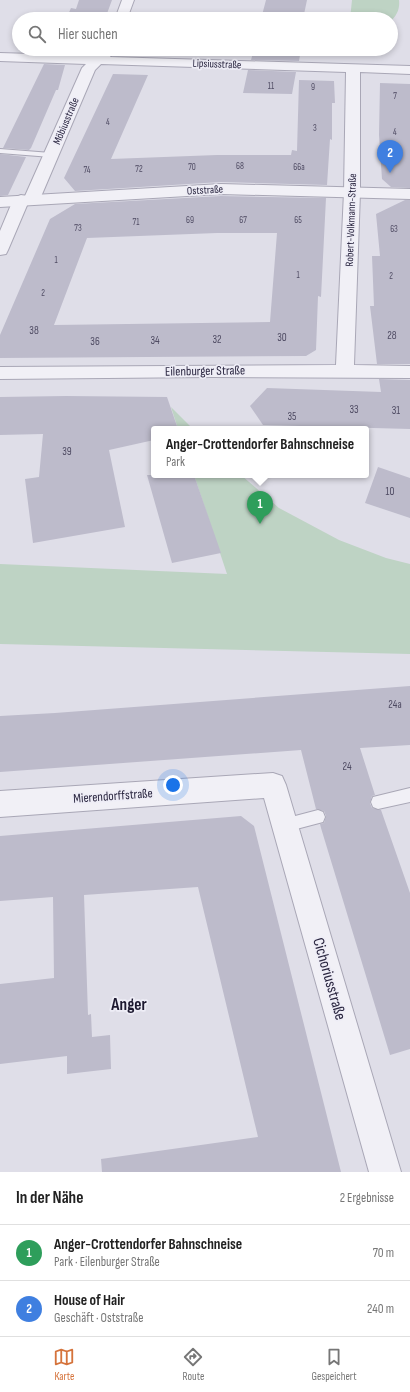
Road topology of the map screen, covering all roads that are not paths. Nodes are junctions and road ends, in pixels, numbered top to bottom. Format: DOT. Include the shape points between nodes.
graph roads {
  1 [pos="128,0"];
  2 [pos="124,12"];
  3 [pos="103,56"];
  4 [pos="0,57"];
  5 [pos="99,60"];
  6 [pos="353,69"];
  7 [pos="410,70"];
  8 [pos="0,151"];
  9 [pos="51,155"];
  10 [pos="352,192"];
  11 [pos="410,194"];
  12 [pos="26,200"];
  13 [pos="0,202"];
  14 [pos="0,250"];
  15 [pos="345,370"];
  16 [pos="410,372"];
  17 [pos="0,373"];
  18 [pos="273,785"];
  19 [pos="410,795"];
  20 [pos="378,802"];
  21 [pos="0,804"];
  22 [pos="318,817"];
  23 [pos="285,825"];
  24 [pos="385,1172"];
  1 -- 2 [label="street"];
  3 -- 5 [label="street, Möbiusstraße"];
  4 -- 5 [label="street, Lipsiusstraße"];
  5 -- 6 [label="street, Lipsiusstraße"];
  5 -- 9 [label="street, Möbiusstraße" via="89,68"];
  6 -- 7 [label="street, Lipsiusstraße"];
  6 -- 10 [label="street, Robert-Volkmann-Straße"];
  8 -- 9 [label="lane"];
  9 -- 12 [label="street, Möbiusstraße"];
  10 -- 11 [label="street, Oststraße"];
  10 -- 12 [label="street, Oststraße" via="221,189"];
  10 -- 15 [label="street, Robert-Volkmann-Straße"];
  12 -- 13 [label="street, Oststraße"];
  12 -- 14 [label="street, Möbiusstraße"];
  15 -- 16 [label="street, Eilenburger Straße"];
  15 -- 17 [label="street, Eilenburger Straße"];
  18 -- 21 [label="street, Mierendorffstraße"];
  18 -- 23 [label="street, Cichoriusstraße"];
  19 -- 20 [label="lane"];
  22 -- 23 [label="lane"];
  23 -- 24 [label="street, Cichoriusstraße"];
}
